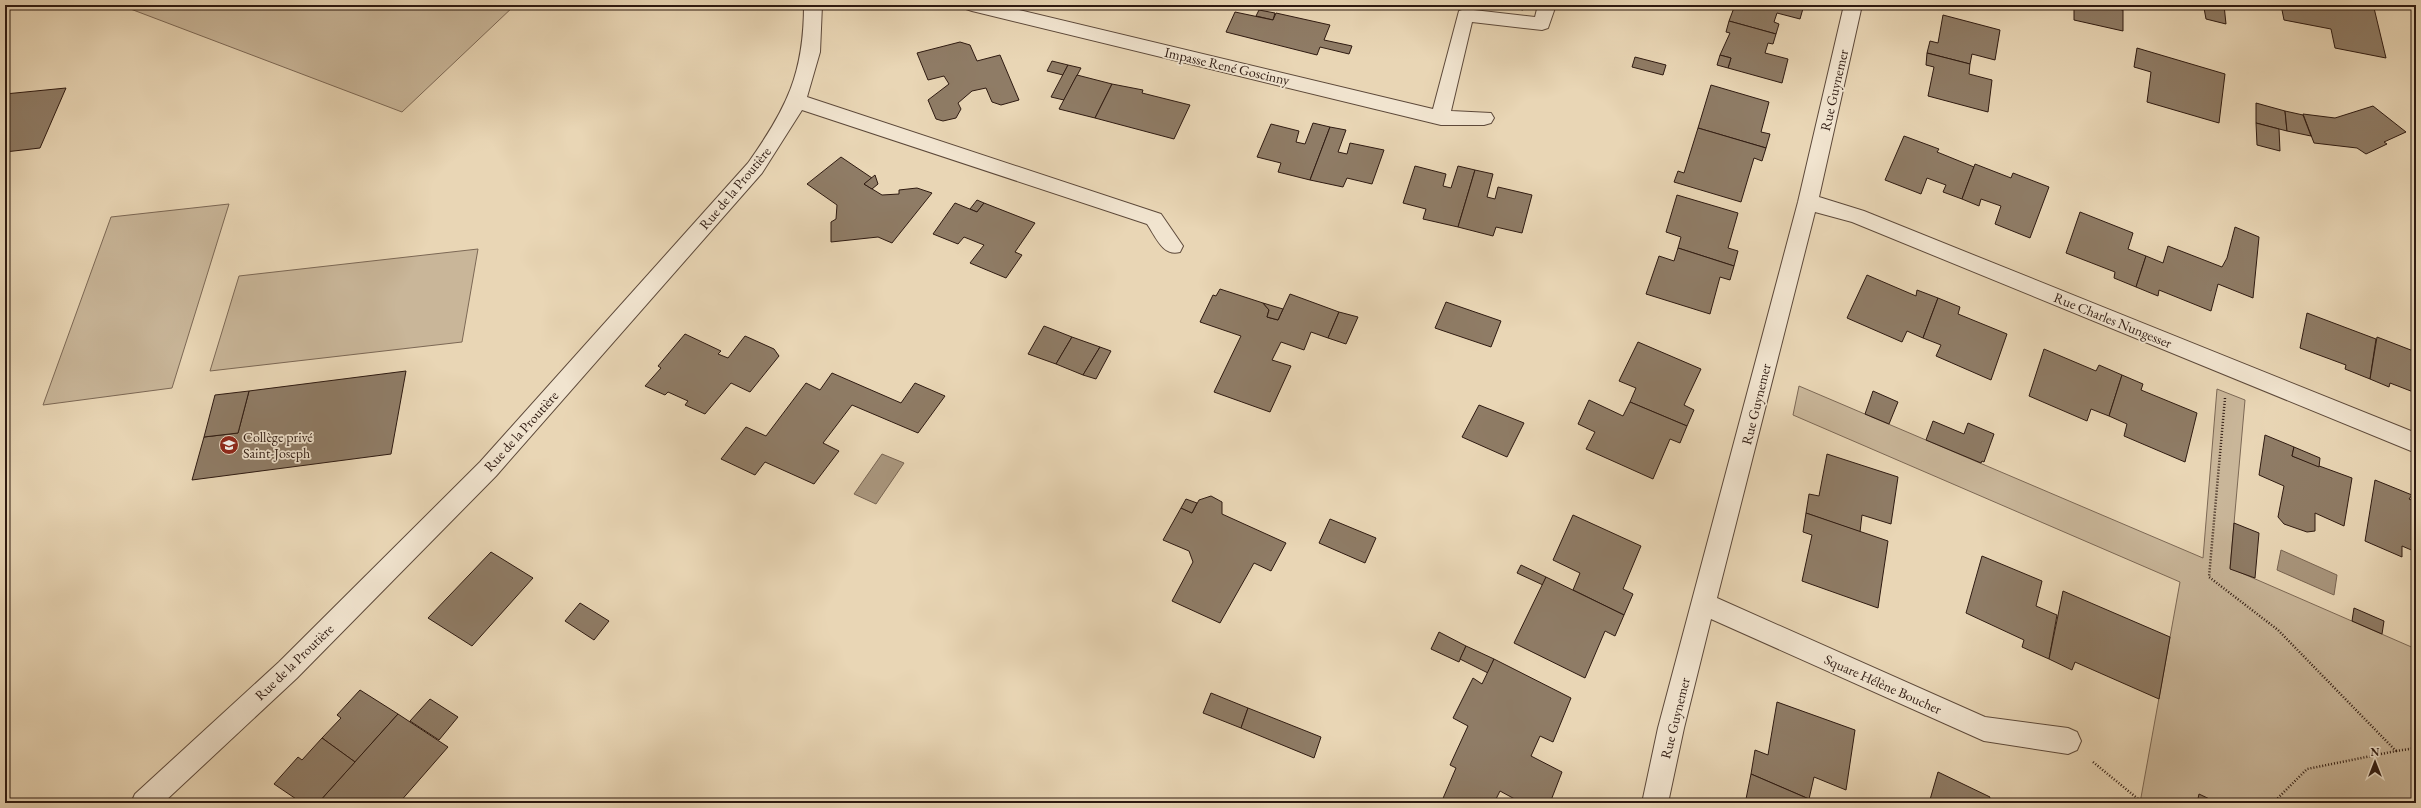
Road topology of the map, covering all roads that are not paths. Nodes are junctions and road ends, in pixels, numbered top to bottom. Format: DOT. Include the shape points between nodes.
graph roads {
  1 [pos="813,5"];
  2 [pos="972,5"];
  3 [pos="1547,5"];
  4 [pos="1853,5"];
  5 [pos="797,101"];
  6 [pos="1441,118"];
  7 [pos="1484,118"];
  8 [pos="1808,202"];
  9 [pos="1173,246"];
  10 [pos="2416,443"];
  11 [pos="1704,604"];
  12 [pos="2068,741"];
  13 [pos="144,803"];
  14 [pos="1655,803"];
  1 -- 5 [label="street, Rue de la Proutière" via="815,34 810,61"];
  2 -- 6 [label="street, Impasse René Goscinny"];
  3 -- 6 [label="street" via="1542,24 1465,15 1444,96"];
  4 -- 8 [label="street, Rue Guynemer"];
  5 -- 9 [label="street" via="1154,219"];
  5 -- 13 [label="street, Rue de la Proutière" via="781,132 755,168 488,469 288,670"];
  6 -- 7 [label="street, Impasse René Goscinny"];
  8 -- 10 [label="street, Rue Charles Nungesser" via="1857,216"];
  8 -- 11 [label="street, Rue Guynemer"];
  11 -- 12 [label="street, Square Hélène Boucher" via="1984,729"];
  11 -- 14 [label="street, Rue Guynemer" via="1671,728"];
}
